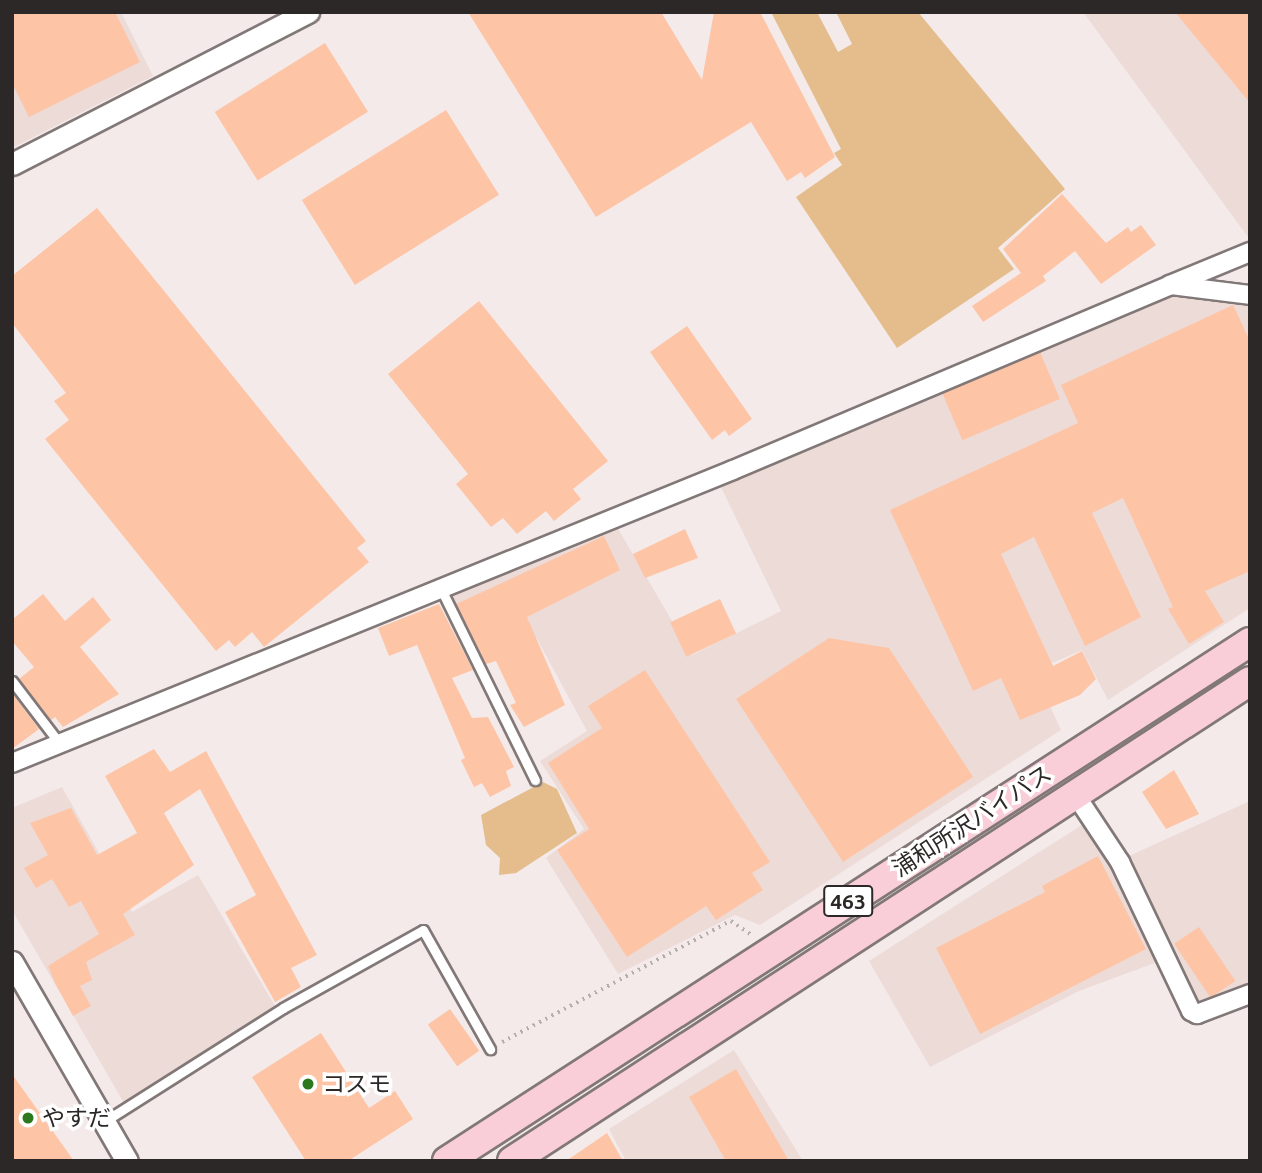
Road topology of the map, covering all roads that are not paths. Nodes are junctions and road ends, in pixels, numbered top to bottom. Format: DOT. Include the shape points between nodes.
graph roads {
  1 [pos="308,12"];
  2 [pos="12,164"];
  3 [pos="1250,252"];
  4 [pos="1170,285"];
  5 [pos="1250,295"];
  6 [pos="441,589"];
  7 [pos="1250,642"];
  8 [pos="12,681"];
  9 [pos="1250,681"];
  10 [pos="60,744"];
  11 [pos="12,764"];
  12 [pos="535,780"];
  13 [pos="1075,794"];
  14 [pos="12,962"];
  15 [pos="1250,994"];
  16 [pos="490,1048"];
  17 [pos="104,1121"];
  18 [pos="127,1161"];
  19 [pos="447,1161"];
  20 [pos="512,1161"];
  1 -- 2 [label="street"];
  3 -- 4 [label="street"];
  4 -- 5 [label="street"];
  4 -- 6 [label="street"];
  6 -- 10 [label="street"];
  6 -- 12 [label="lane"];
  7 -- 19 [label="highway, 浦和所沢バイパス / 463"];
  8 -- 10 [label="lane"];
  9 -- 13 [label="highway, 浦和所沢バイパス / 463"];
  10 -- 11 [label="street"];
  13 -- 15 [label="street" via="1120,862 1191,1011 1197,1014"];
  13 -- 20 [label="highway, 浦和所沢バイパス / 463"];
  14 -- 17 [label="street"];
  16 -- 17 [label="lane" via="423,930 283,1008"];
  17 -- 18 [label="street"];
}
